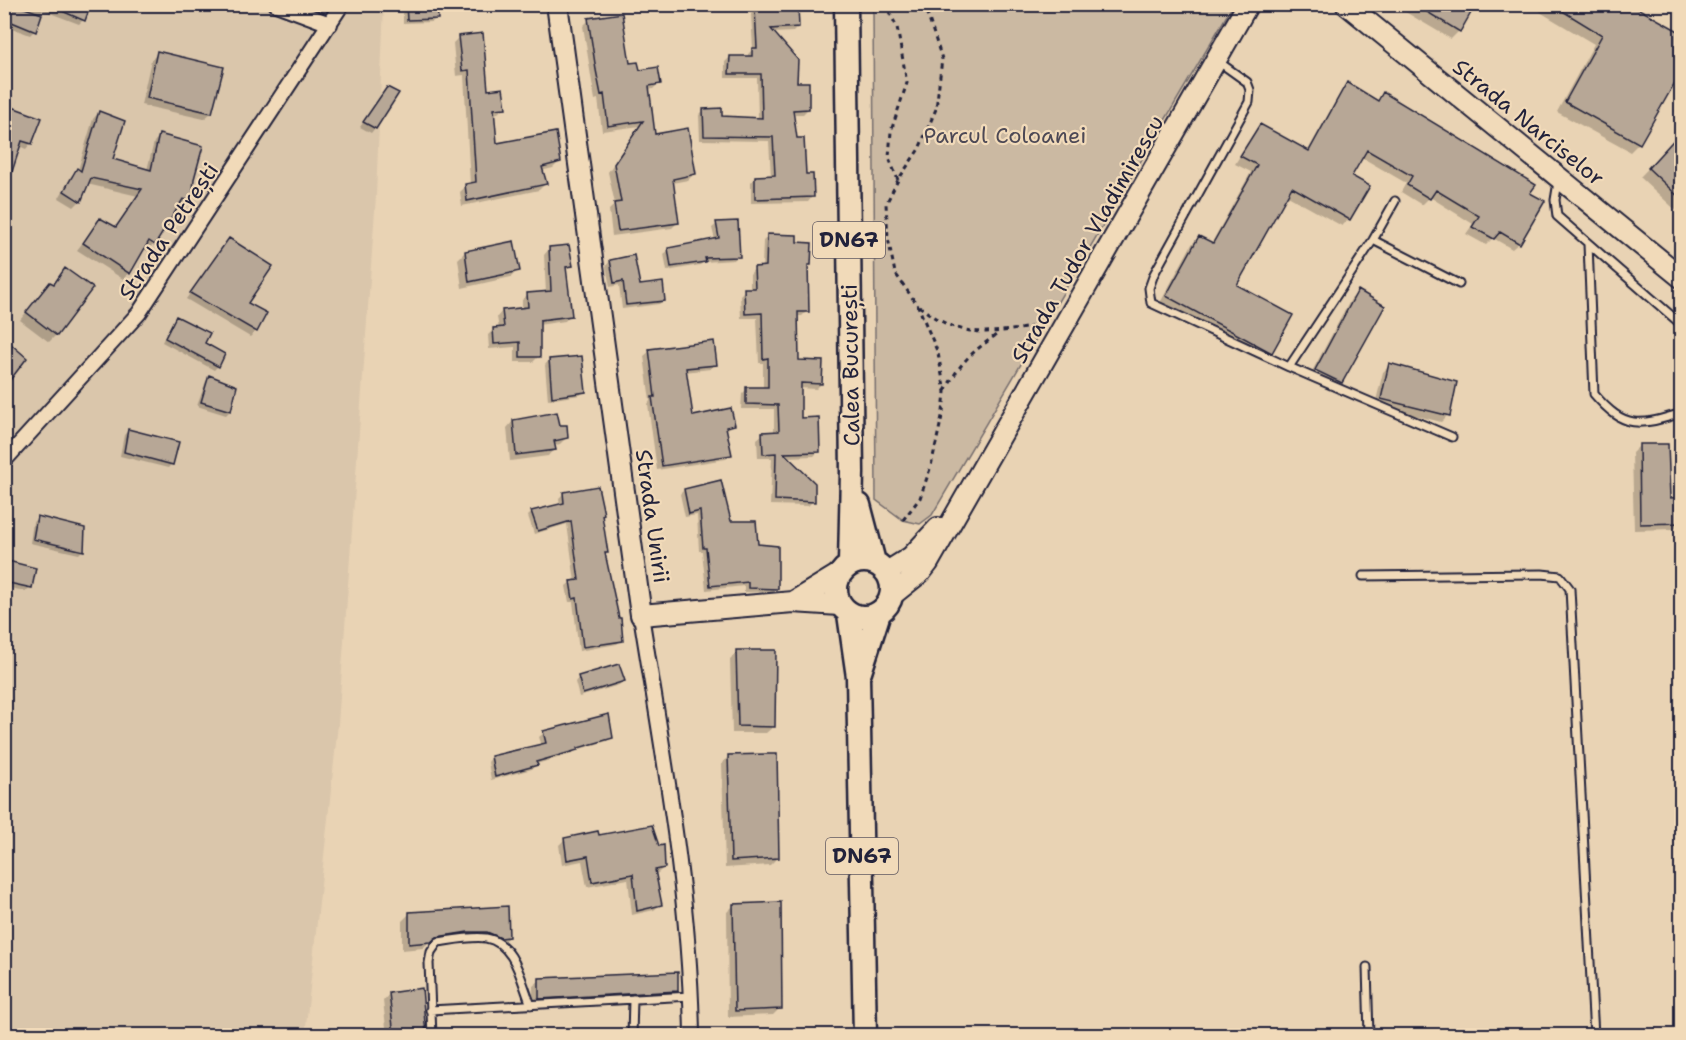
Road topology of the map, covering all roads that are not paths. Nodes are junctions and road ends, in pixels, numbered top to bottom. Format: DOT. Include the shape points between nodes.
graph roads {
  1 [pos="276,4"];
  2 [pos="342,4"];
  3 [pos="557,4"];
  4 [pos="846,4"];
  5 [pos="1248,4"];
  6 [pos="1346,4"];
  7 [pos="330,24"];
  8 [pos="1216,60"];
  9 [pos="1559,177"];
  10 [pos="1395,201"];
  11 [pos="1373,240"];
  12 [pos="1588,244"];
  13 [pos="1682,278"];
  14 [pos="1459,284"];
  15 [pos="1682,325"];
  16 [pos="1289,368"];
  17 [pos="1682,413"];
  18 [pos="1452,437"];
  19 [pos="4,461"];
  20 [pos="852,474"];
  21 [pos="965,497"];
  22 [pos="880,567"];
  23 [pos="845,569"];
  24 [pos="1363,576"];
  25 [pos="793,602"];
  26 [pos="885,605"];
  27 [pos="845,609"];
  28 [pos="641,615"];
  29 [pos="858,677"];
  30 [pos="1367,967"];
  31 [pos="691,996"];
  32 [pos="633,999"];
  33 [pos="531,1005"];
  34 [pos="430,1010"];
  35 [pos="432,1035"];
  36 [pos="632,1035"];
  37 [pos="692,1035"];
  38 [pos="865,1035"];
  39 [pos="1370,1035"];
  40 [pos="1594,1035"];
  1 -- 7 [label="street"];
  2 -- 7 [label="street, Strada Petrești"];
  3 -- 28 [label="main road, Strada Unirii"];
  4 -- 20 [label="main road, Calea București / DN67"];
  5 -- 8 [label="main road, Strada Tudor Vladimirescu"];
  6 -- 9 [label="main road, Strada Narciselor"];
  7 -- 19 [label="street, Strada Petrești" via="140,313"];
  8 -- 16 [label="lane" via="1247,82 1249,102 1154,274 1149,288 1151,303"];
  8 -- 21 [label="main road, Strada Tudor Vladimirescu"];
  9 -- 12 [label="lane" via="1557,216"];
  9 -- 13 [label="main road, Strada Narciselor"];
  10 -- 11 [label="lane"];
  11 -- 14 [label="lane"];
  11 -- 16 [label="lane"];
  12 -- 15 [label="lane"];
  12 -- 17 [label="lane" via="1594,394 1623,420 1641,424"];
  16 -- 18 [label="lane"];
  20 -- 22 [label="main road, Calea București / DN67"];
  20 -- 23 [label="main road, Calea București / DN67"];
  21 -- 22 [label="main road, Strada Tudor Vladimirescu" via="919,550 904,562"];
  21 -- 26 [label="main road, Strada Tudor Vladimirescu" via="928,563"];
  22 -- 23 [label="main road" via="858,561"];
  22 -- 26 [label="main road, Calea București / DN67" via="891,580"];
  23 -- 25 [label="main road"];
  23 -- 27 [label="main road, Calea București / DN67" via="835,589"];
  24 -- 40 [label="lane" via="1542,574 1560,576 1570,589"];
  25 -- 27 [label="main road"];
  25 -- 28 [label="main road"];
  26 -- 27 [label="main road" via="870,617 859,618"];
  26 -- 29 [label="main road, Calea București / DN67"];
  27 -- 29 [label="main road, Calea București / DN67"];
  28 -- 31 [label="street, Strada Unirii" via="680,870"];
  29 -- 38 [label="main road, Calea București / DN67"];
  30 -- 39 [label="lane"];
  31 -- 32 [label="lane"];
  31 -- 37 [label="street, Strada Unirii"];
  32 -- 33 [label="lane"];
  32 -- 36 [label="lane"];
  33 -- 34 [label="lane"];
  33 -- 34 [label="lane" via="508,950 485,938 438,942 429,963"];
  34 -- 35 [label="lane"];
}
